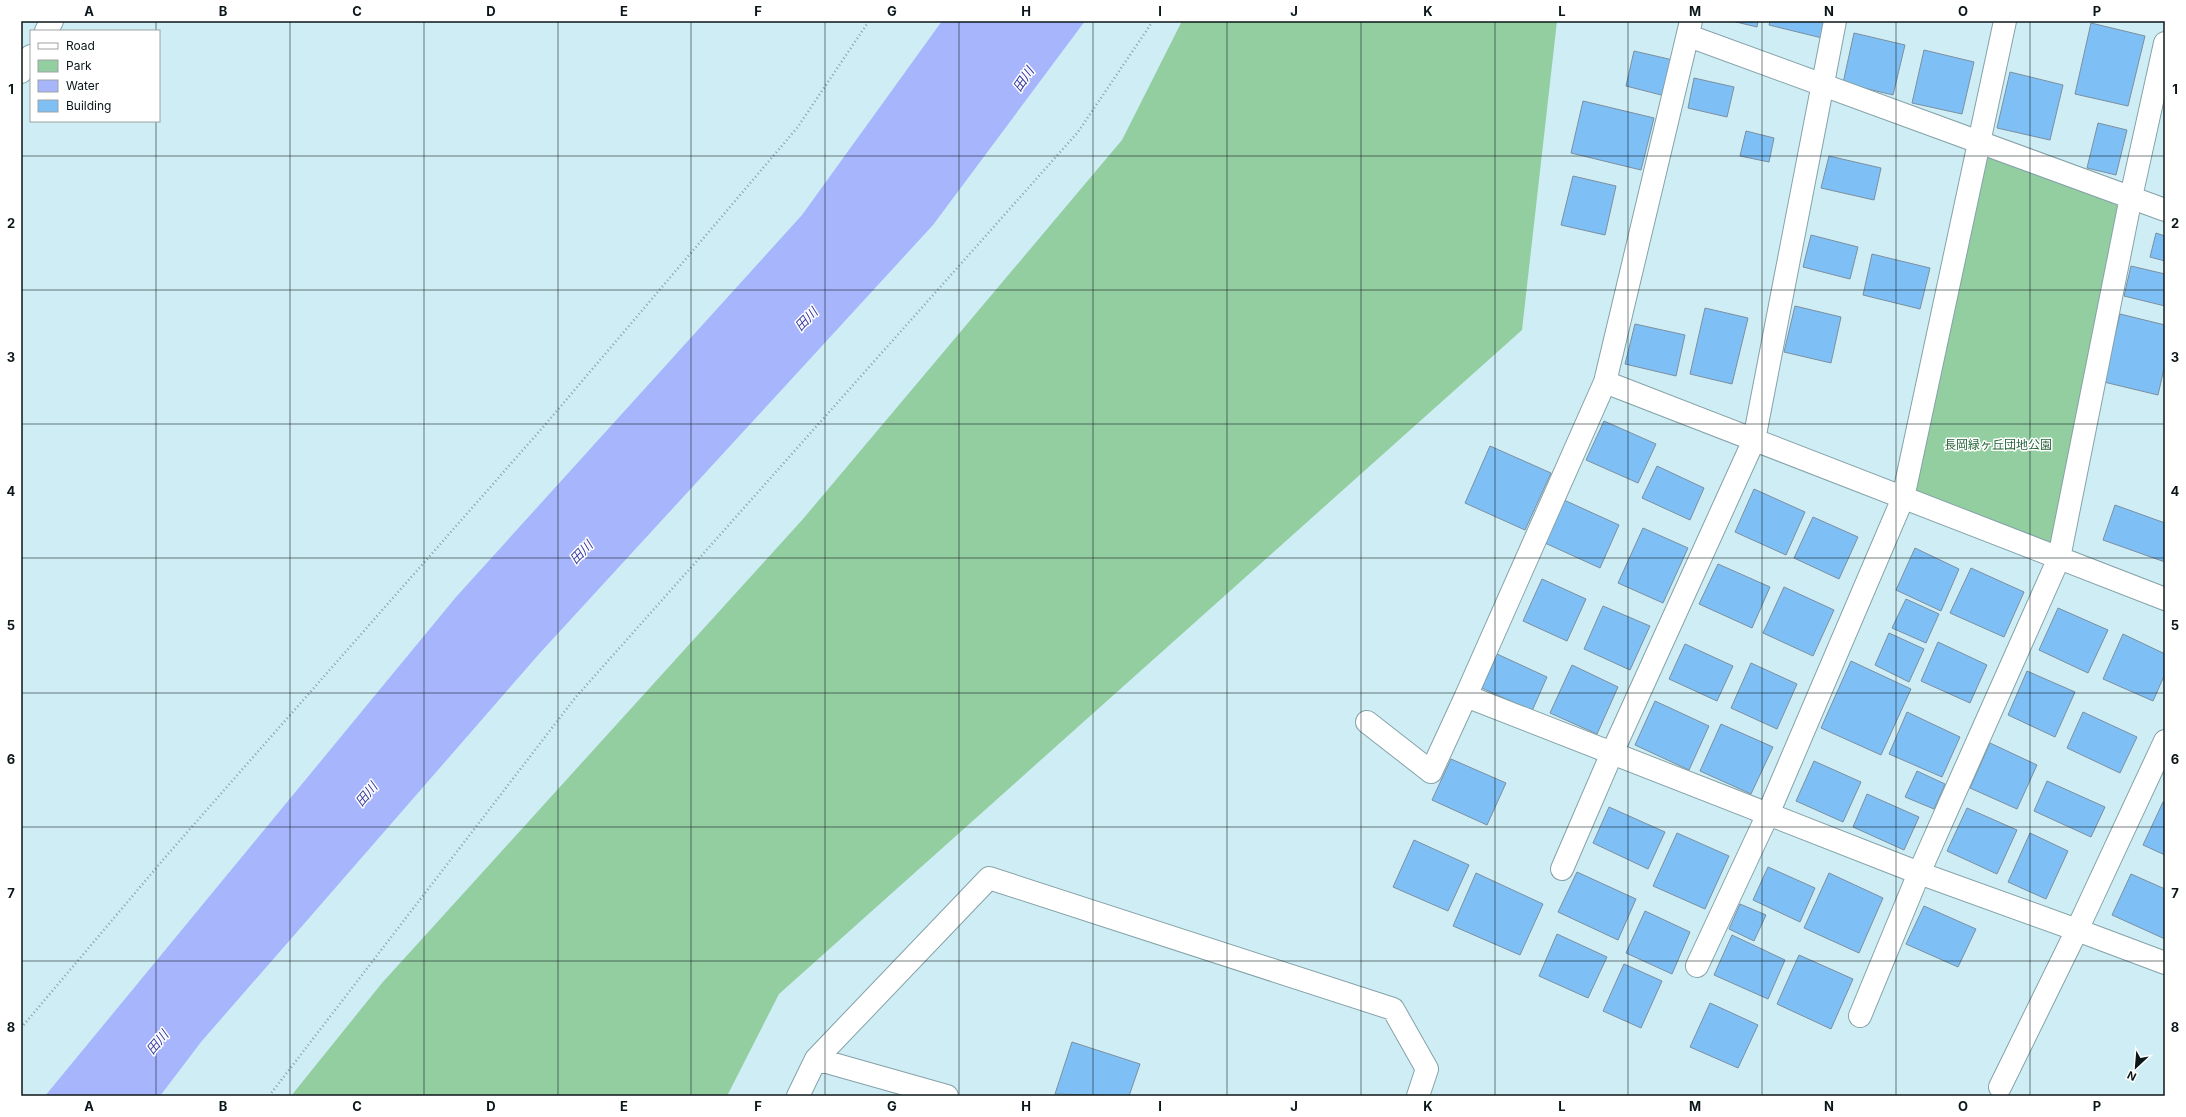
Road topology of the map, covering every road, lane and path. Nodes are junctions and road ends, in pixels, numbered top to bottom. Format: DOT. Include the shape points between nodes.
graph roads {
  1 [pos="52,21"];
  2 [pos="869,21"];
  3 [pos="1153,21"];
  4 [pos="1834,21"];
  5 [pos="2005,21"];
  6 [pos="1690,29"];
  7 [pos="47,30"];
  8 [pos="2165,42"];
  9 [pos="30,58"];
  10 [pos="21,72"];
  11 [pos="1821,84"];
  12 [pos="1979,142"];
  13 [pos="2131,197"];
  14 [pos="2165,210"];
  15 [pos="1605,382"];
  16 [pos="1754,440"];
  17 [pos="1903,498"];
  18 [pos="2059,558"];
  19 [pos="2165,599"];
  20 [pos="1466,696"];
  21 [pos="1367,722"];
  22 [pos="2165,741"];
  23 [pos="1612,753"];
  24 [pos="1768,814"];
  25 [pos="1562,869"];
  26 [pos="1919,873"];
  27 [pos="2077,930"];
  28 [pos="2165,963"];
  29 [pos="1697,966"];
  30 [pos="1860,1016"];
  31 [pos="21,1028"];
  32 [pos="816,1059"];
  33 [pos="2000,1087"];
  34 [pos="269,1096"];
  35 [pos="798,1096"];
  36 [pos="947,1096"];
  37 [pos="1418,1096"];
  1 -- 7 [label="street"];
  2 -- 31 [label="path" via="792,134 544,426 168,854"];
  3 -- 34 [label="path" via="1078,132 575,698"];
  4 -- 11 [label="street"];
  5 -- 12 [label="street"];
  6 -- 11 [label="street"];
  6 -- 15 [label="street"];
  8 -- 13 [label="street"];
  9 -- 10 [label="street"];
  11 -- 12 [label="street"];
  11 -- 16 [label="street"];
  12 -- 13 [label="street"];
  12 -- 17 [label="street"];
  13 -- 14 [label="street"];
  13 -- 18 [label="street"];
  15 -- 16 [label="street"];
  15 -- 20 [label="street"];
  16 -- 17 [label="street"];
  16 -- 23 [label="street"];
  17 -- 18 [label="street"];
  17 -- 24 [label="street"];
  18 -- 19 [label="street"];
  18 -- 26 [label="street"];
  20 -- 21 [label="street" via="1431,772"];
  20 -- 23 [label="street"];
  22 -- 27 [label="street"];
  23 -- 24 [label="street"];
  23 -- 25 [label="street"];
  24 -- 26 [label="street"];
  24 -- 29 [label="street"];
  26 -- 27 [label="street"];
  26 -- 30 [label="street"];
  27 -- 28 [label="street"];
  27 -- 33 [label="street"];
  32 -- 35 [label="street"];
  32 -- 36 [label="street"];
  32 -- 37 [label="street" via="989,878 1393,1009 1427,1069"];
}
